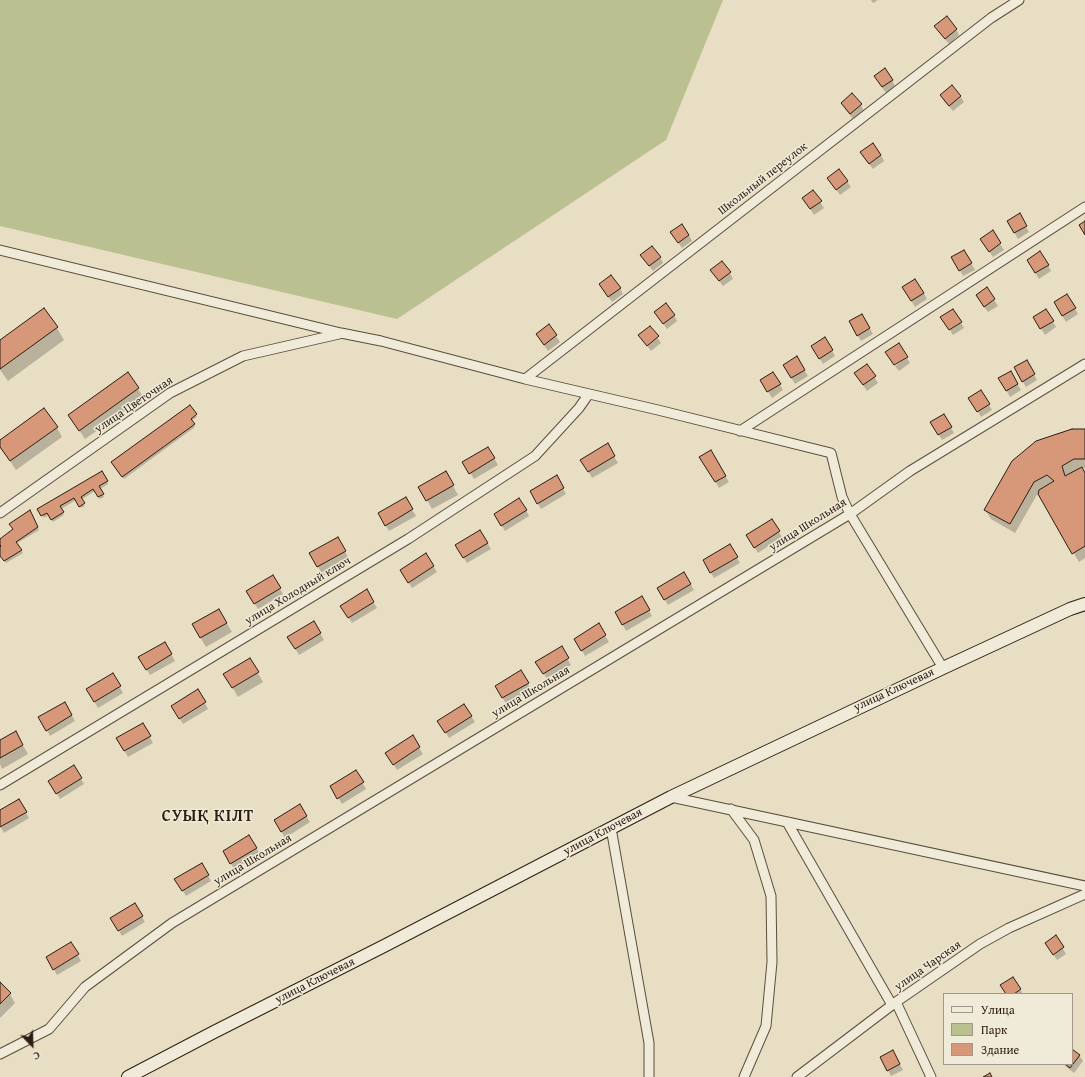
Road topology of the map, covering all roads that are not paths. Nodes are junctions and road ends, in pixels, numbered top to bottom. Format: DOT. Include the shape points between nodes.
graph roads {
  1 [pos="1018,0"];
  2 [pos="1085,207"];
  3 [pos="0,250"];
  4 [pos="341,333"];
  5 [pos="1085,364"];
  6 [pos="525,379"];
  7 [pos="588,394"];
  8 [pos="740,431"];
  9 [pos="0,513"];
  10 [pos="850,514"];
  11 [pos="1085,604"];
  12 [pos="943,668"];
  13 [pos="0,785"];
  14 [pos="671,797"];
  15 [pos="731,810"];
  16 [pos="787,822"];
  17 [pos="611,828"];
  18 [pos="1085,886"];
  19 [pos="1085,894"];
  20 [pos="894,1004"];
  21 [pos="0,1054"];
  22 [pos="128,1077"];
  23 [pos="649,1077"];
  24 [pos="744,1077"];
  25 [pos="797,1077"];
  26 [pos="931,1077"];
  1 -- 6 [label="street, Школьный переулок" via="991,18"];
  2 -- 8 [label="street"];
  3 -- 4 [label="street"];
  4 -- 6 [label="street"];
  4 -- 9 [label="street, улица Цветочная" via="243,356 170,393"];
  5 -- 10 [label="street, улица Школьная" via="910,471"];
  6 -- 7 [label="street"];
  7 -- 8 [label="street"];
  7 -- 13 [label="street, улица Холодный ключ" via="579,408 535,456 408,539"];
  8 -- 10 [label="street" via="831,453 842,497"];
  10 -- 12 [label="street"];
  10 -- 21 [label="street, улица Школьная" via="172,923 86,987 49,1029"];
  11 -- 12 [label="street, улица Ключевая"];
  12 -- 14 [label="street, улица Ключевая"];
  14 -- 15 [label="street"];
  14 -- 17 [label="street, улица Ключевая"];
  15 -- 16 [label="street"];
  15 -- 24 [label="street" via="754,840 771,896 772,962 766,1026"];
  16 -- 18 [label="street"];
  16 -- 20 [label="street"];
  17 -- 22 [label="street, улица Ключевая"];
  17 -- 23 [label="street" via="649,1044"];
  19 -- 20 [label="street, улица Чарская" via="980,944"];
  20 -- 25 [label="street, улица Чарская"];
  20 -- 26 [label="street"];
}
